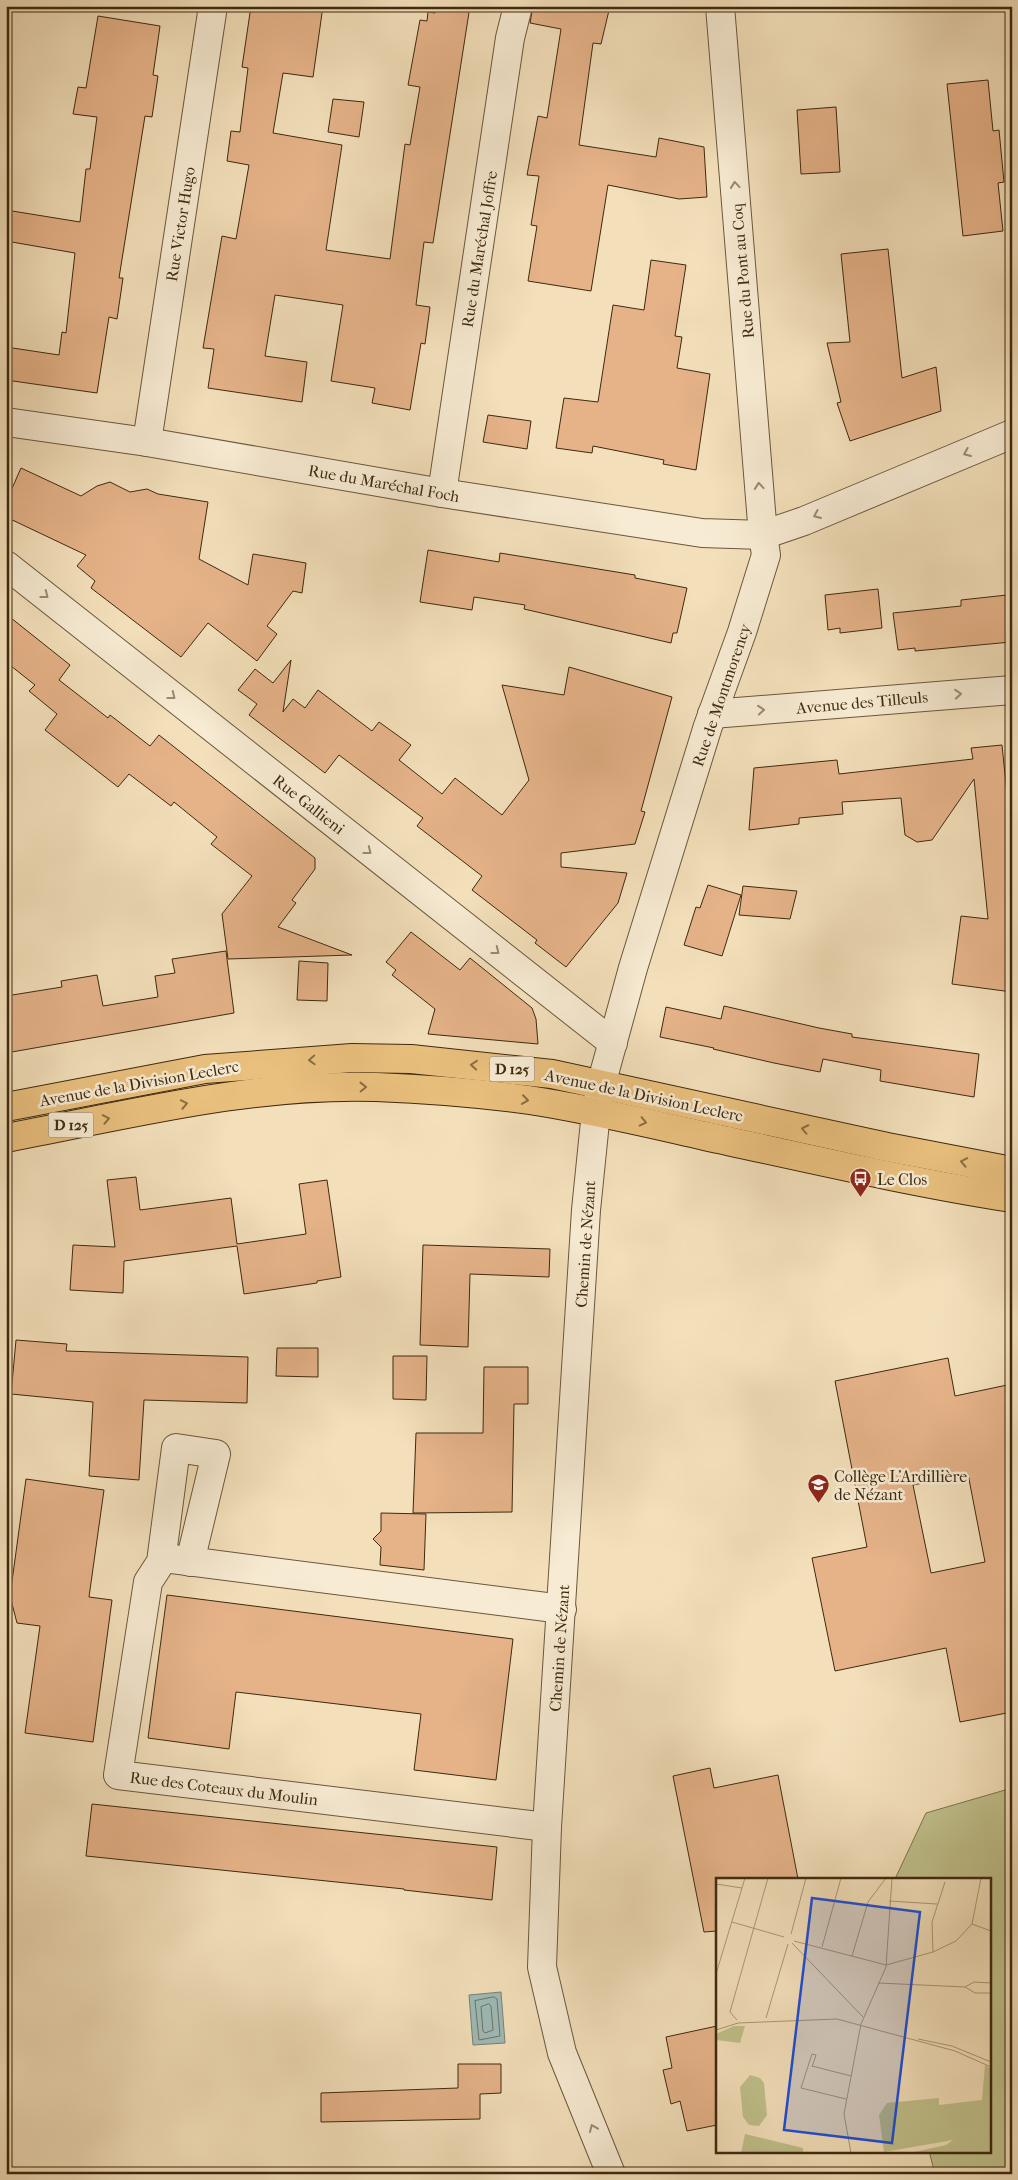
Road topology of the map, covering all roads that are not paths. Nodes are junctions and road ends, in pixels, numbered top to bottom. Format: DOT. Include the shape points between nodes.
graph roads {
  1 [pos="213,6"];
  2 [pos="518,6"];
  3 [pos="720,6"];
  4 [pos="6,422"];
  5 [pos="1012,434"];
  6 [pos="147,442"];
  7 [pos="442,493"];
  8 [pos="763,535"];
  9 [pos="6,565"];
  10 [pos="1012,690"];
  11 [pos="712,714"];
  12 [pos="613,1043"];
  13 [pos="601,1085"];
  14 [pos="6,1106"];
  15 [pos="596,1112"];
  16 [pos="6,1138"];
  17 [pos="1012,1171"];
  18 [pos="1012,1198"];
  19 [pos="161,1562"];
  20 [pos="190,1562"];
  21 [pos="562,1609"];
  22 [pos="547,1826"];
  23 [pos="611,2174"];
  1 -- 6 [label="street, Rue Victor Hugo"];
  2 -- 7 [label="street, Rue du Maréchal Joffre" via="510,38"];
  8 -- 3 [label="street, Rue du Pont au Coq, one-way"];
  4 -- 6 [label="street, Rue du Maréchal Foch"];
  5 -- 8 [label="street, one-way"];
  6 -- 7 [label="street, Rue du Maréchal Foch"];
  7 -- 8 [label="street, Rue du Maréchal Foch" via="702,533"];
  8 -- 11 [label="street, Rue de Montmorency" via="766,555"];
  9 -- 12 [label="street, Rue Gallieni, one-way"];
  11 -- 10 [label="street, Avenue des Tilleuls, one-way"];
  11 -- 12 [label="street, Rue de Montmorency"];
  12 -- 13 [label="street, Rue de Montmorency"];
  13 -- 14 [label="main road, Avenue de la Division Leclerc / D 125, one-way" via="492,1066 352,1058 205,1069"];
  13 -- 15 [label="street, Rue de Montmorency"];
  17 -- 13 [label="main road, Avenue de la Division Leclerc / D 125, one-way"];
  16 -- 15 [label="main road, Avenue de la Division Leclerc / D 125, one-way" via="220,1097 316,1088 436,1090 508,1097"];
  15 -- 18 [label="main road, Avenue de la Division Leclerc / D 125, one-way" via="930,1185"];
  15 -- 21 [label="street, Chemin de Nézant" via="586,1210"];
  19 -- 20 [label="street" via="174,1559"];
  19 -- 20 [label="street, Rue des Coteaux du Moulin" via="176,1448 216,1454"];
  19 -- 22 [label="street, Rue des Coteaux du Moulin" via="148,1582 118,1775"];
  20 -- 21 [label="street"];
  21 -- 22 [label="street, Chemin de Nézant"];
  23 -- 22 [label="street, Chemin de Nézant, one-way" via="562,2054 542,1967"];
}
